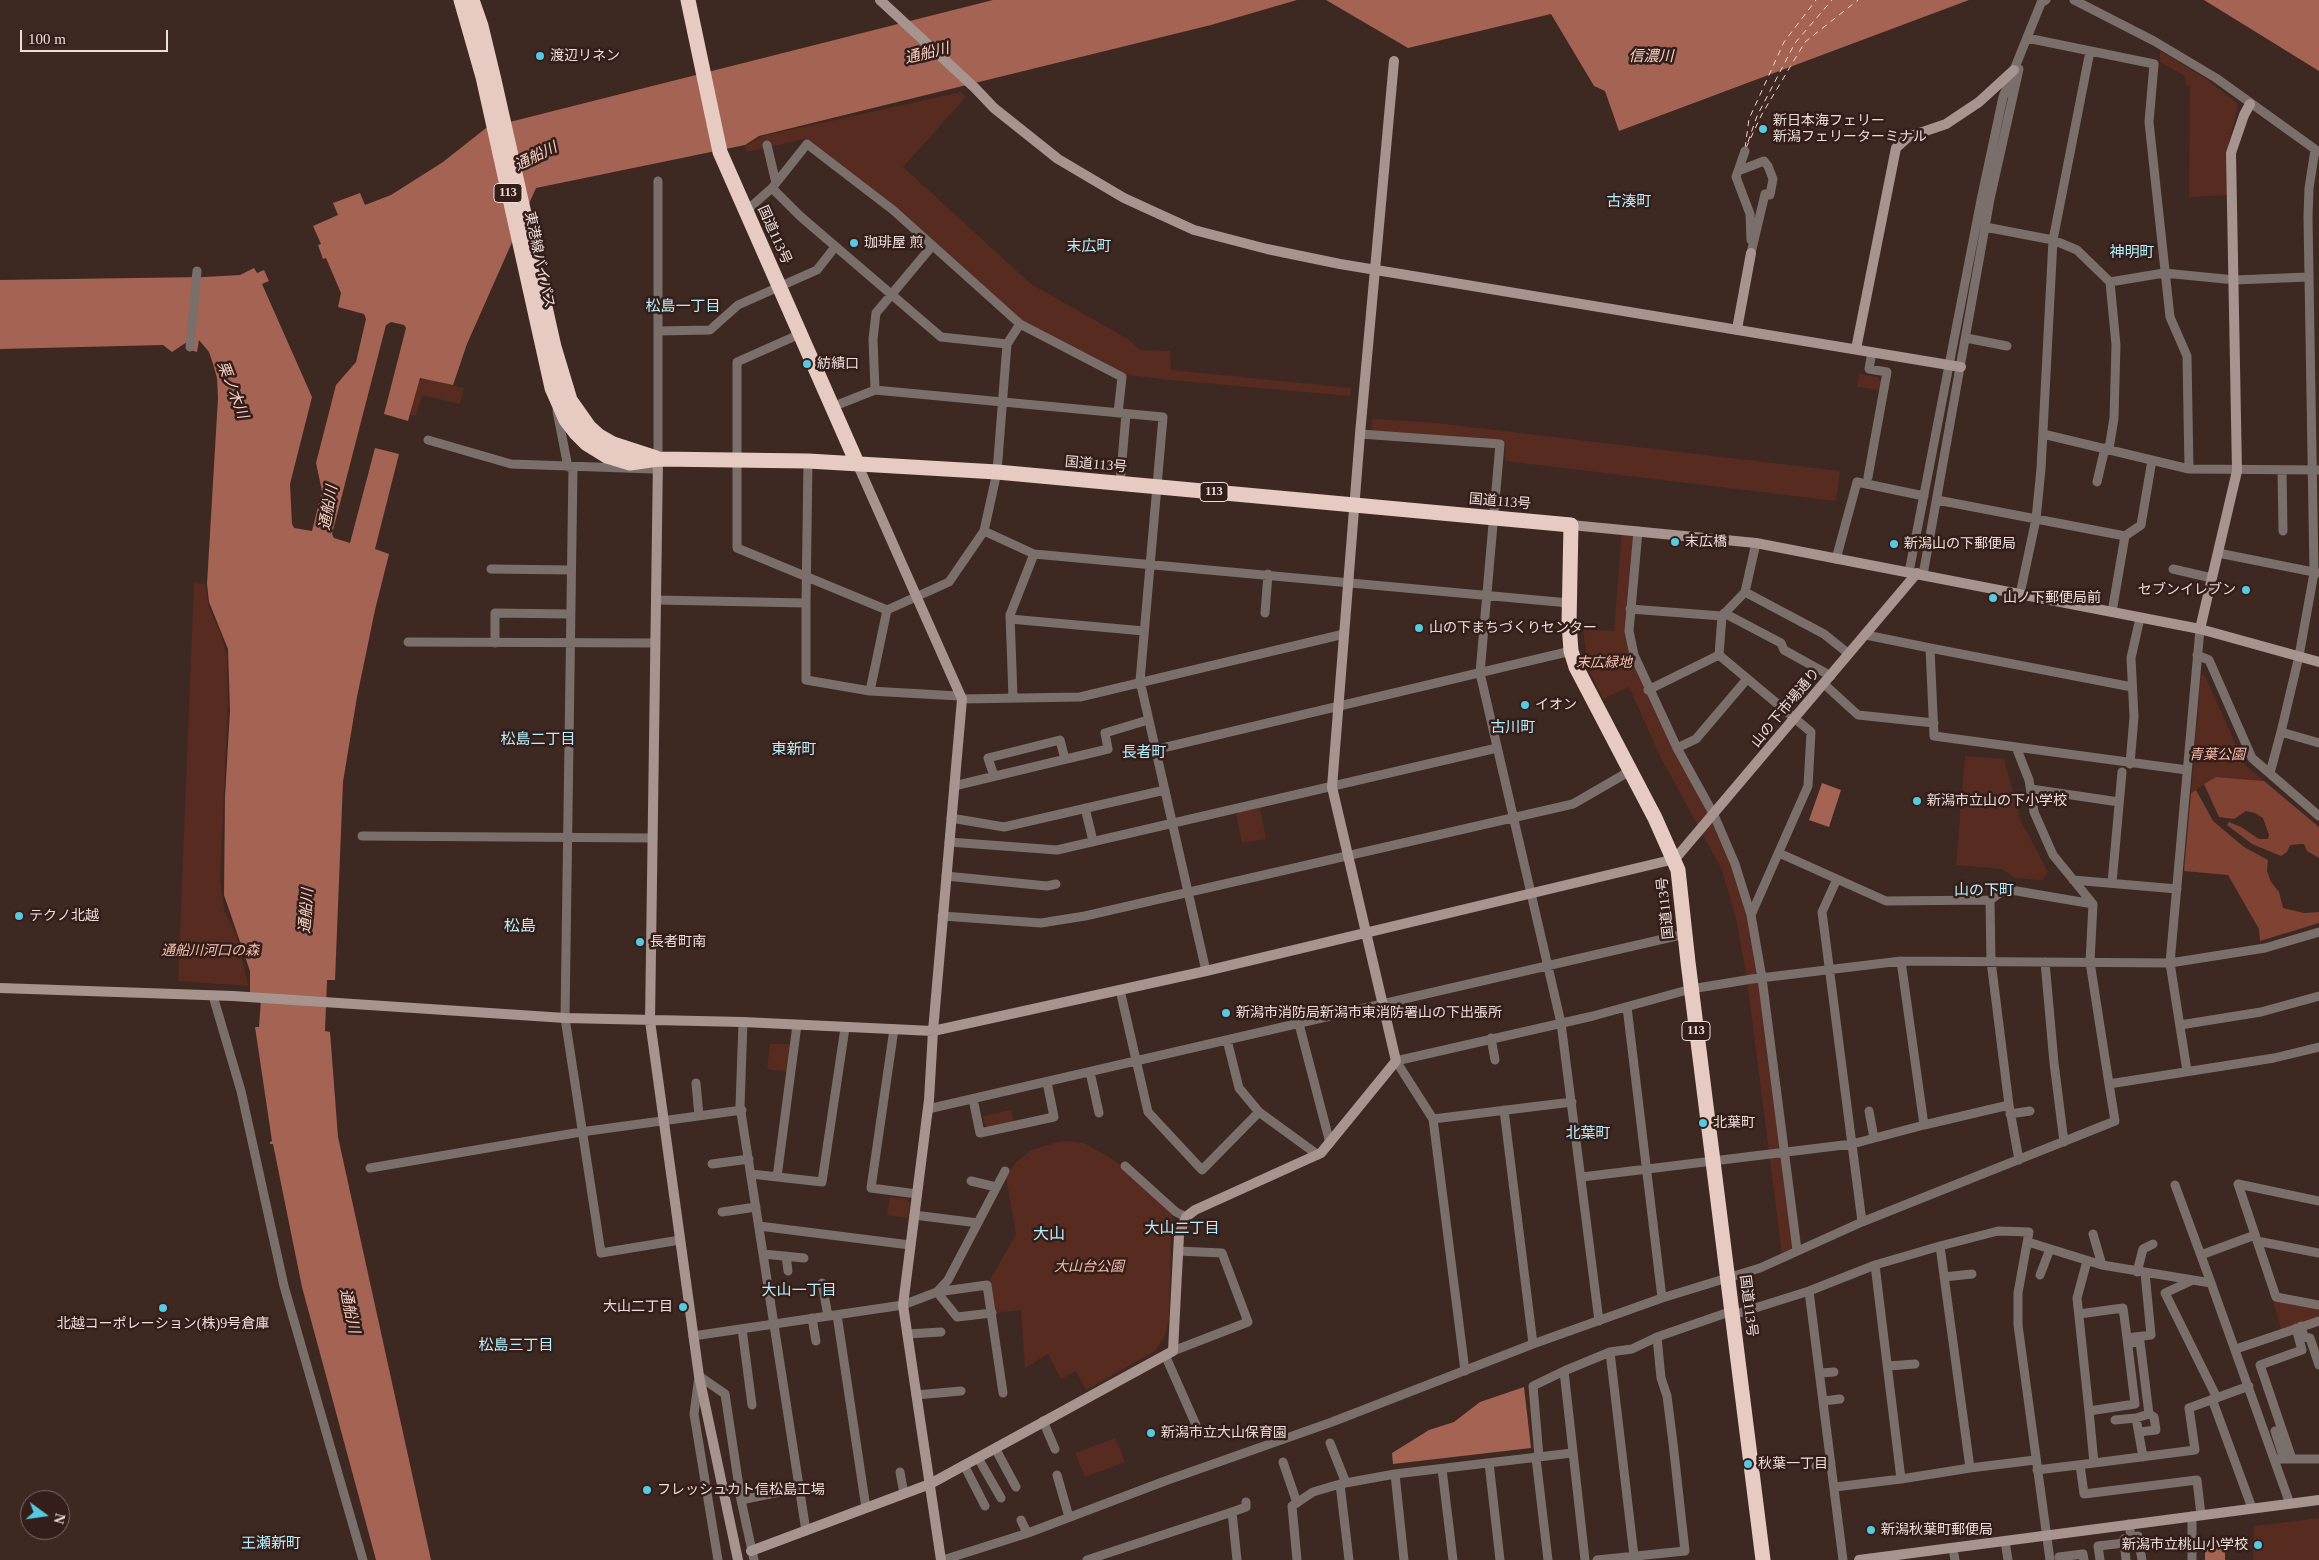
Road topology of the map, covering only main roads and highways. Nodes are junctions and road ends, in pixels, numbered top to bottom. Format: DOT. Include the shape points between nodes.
graph roads {
  1 [pos="461,0"];
  2 [pos="472,0"];
  3 [pos="688,0"];
  4 [pos="558,386"];
  5 [pos="857,462"];
  6 [pos="1763,1560"];
  1 -- 4 [label="highway, 東港線バイパス / 113" via="483,77"];
  2 -- 4 [label="highway, 東港線バイパス / 113" via="492,71"];
  3 -- 5 [label="highway, 国道113号" via="720,152"];
  4 -- 5 [label="highway, 東港線バイパス / 113" via="599,436 658,459"];
  5 -- 6 [label="highway, 国道113号 / 113" via="1571,525 1571,651 1579,674 1678,870"];
}
